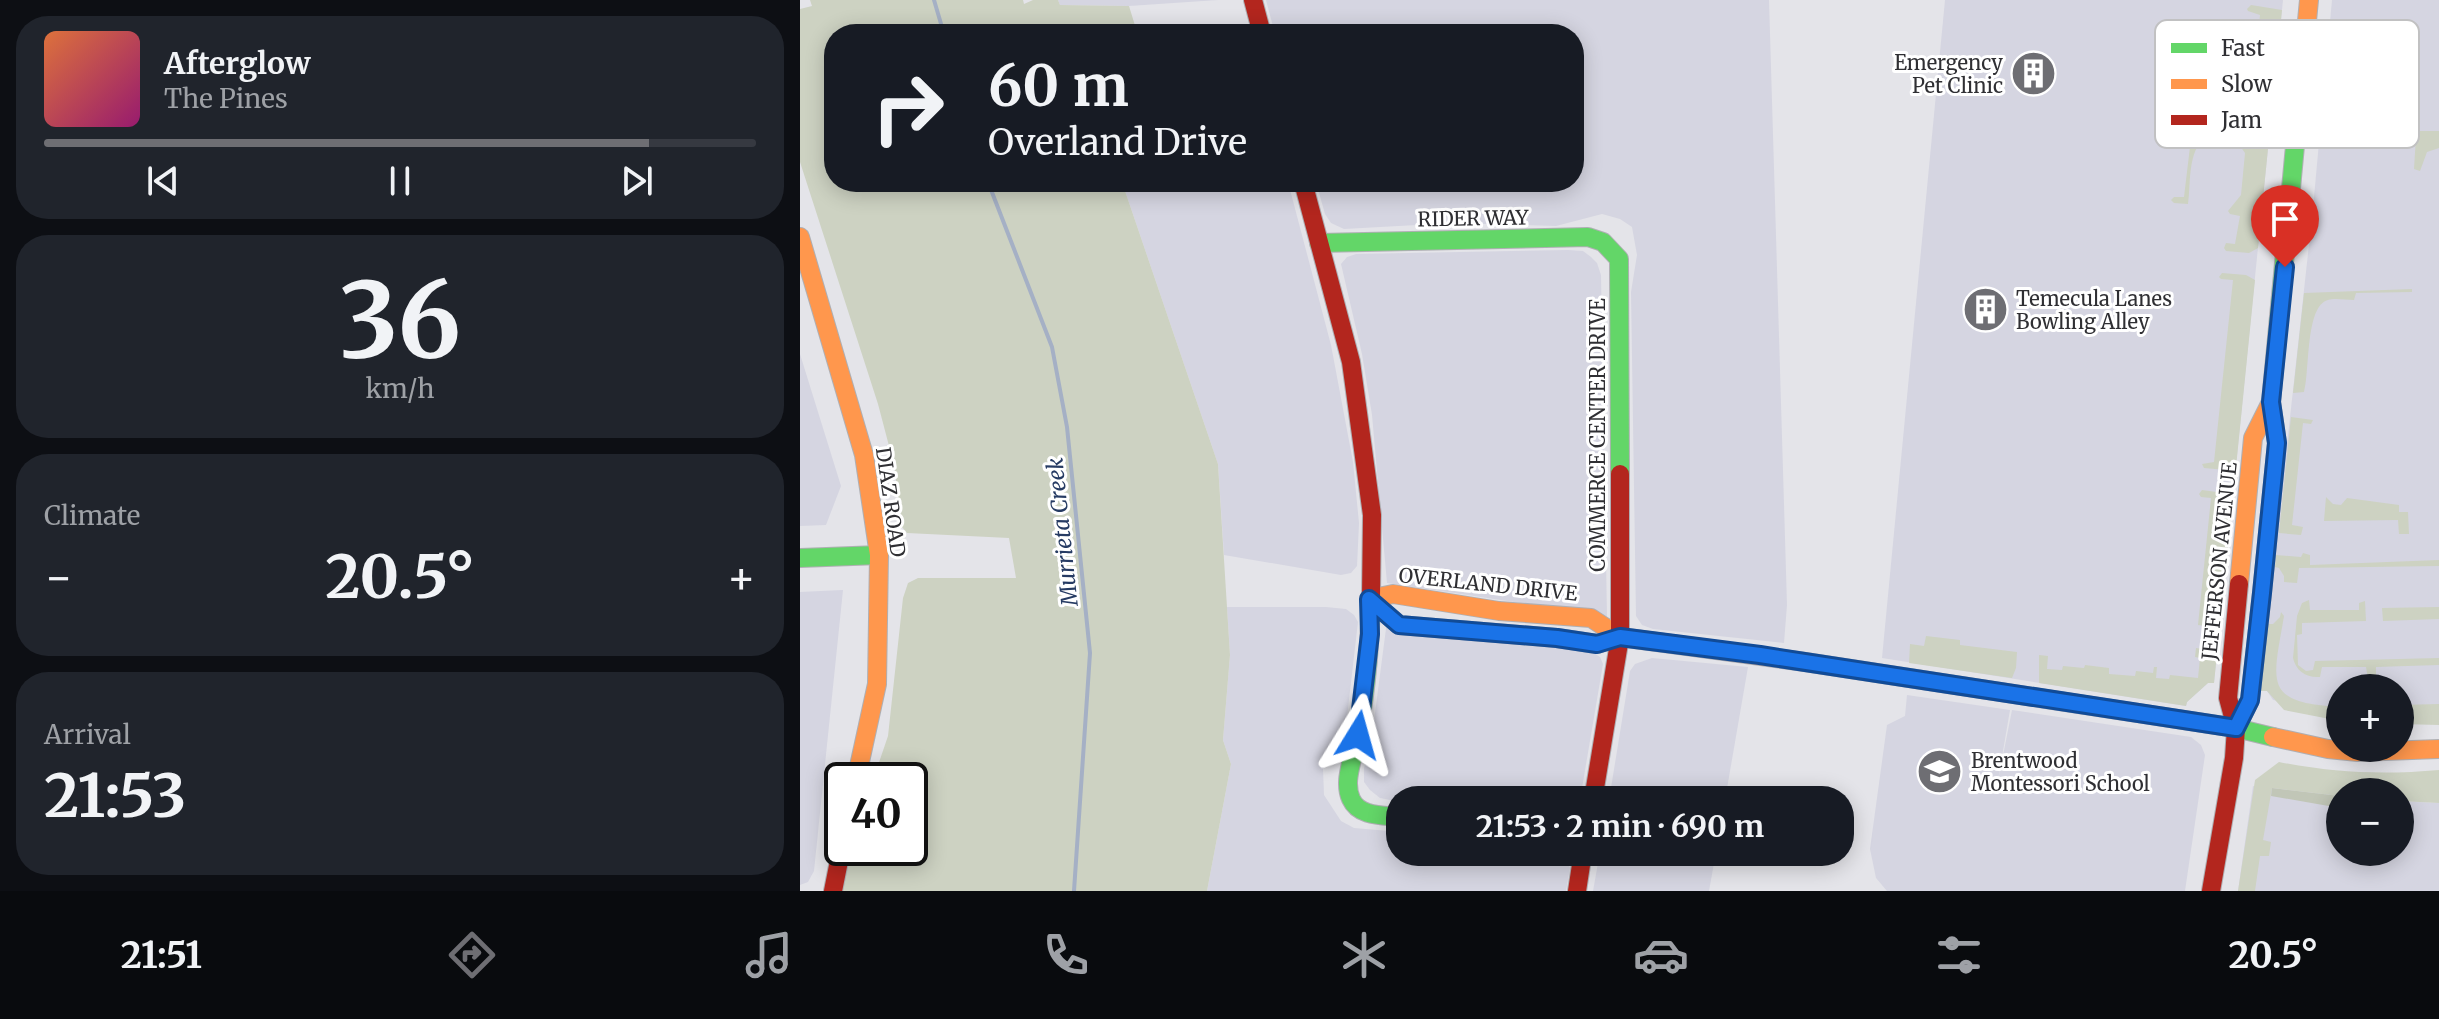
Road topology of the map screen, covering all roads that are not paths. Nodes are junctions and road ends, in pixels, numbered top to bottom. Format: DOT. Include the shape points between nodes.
graph roads {
  1 [pos="1253,0"];
  2 [pos="2309,0"];
  3 [pos="2307,20"];
  4 [pos="1259,24"];
  5 [pos="2295,148"];
  6 [pos="1306,192"];
  7 [pos="800,237"];
  8 [pos="1319,243"];
  9 [pos="1619,259"];
  10 [pos="879,555"];
  11 [pos="800,558"];
  12 [pos="1369,599"];
  13 [pos="1620,637"];
  14 [pos="2236,728"];
  15 [pos="2439,749"];
  16 [pos="860,762"];
  17 [pos="1595,786"];
  18 [pos="1386,815"];
  19 [pos="838,866"];
  20 [pos="1581,866"];
  21 [pos="833,891"];
  22 [pos="1577,891"];
  23 [pos="2211,891"];
  1 -- 4 [label="street"];
  2 -- 3 [label="street, JEFFERSON AVENUE"];
  5 -- 14 [label="street, JEFFERSON AVENUE" via="2271,402 2253,438 2228,698"];
  6 -- 8 [label="street"];
  7 -- 10 [label="street, DIAZ ROAD" via="864,455"];
  8 -- 9 [label="street, RIDER WAY" via="1588,237 1603,242"];
  8 -- 12 [label="street" via="1351,362 1364,444 1372,515"];
  9 -- 13 [label="street, COMMERCE CENTER DRIVE"];
  10 -- 11 [label="street"];
  10 -- 16 [label="street, DIAZ ROAD" via="877,684"];
  12 -- 13 [label="street, OVERLAND DRIVE" via="1393,594 1499,611 1591,618"];
  12 -- 13 [label="street, OVERLAND DRIVE" via="1399,625 1597,644"];
  12 -- 18 [label="street" via="1360,726 1347,782 1351,800 1363,812"];
  13 -- 14 [label="street, OVERLAND DRIVE"];
  13 -- 17 [label="street, COMMERCE CENTER DRIVE"];
  14 -- 15 [label="street, OVERLAND DRIVE" via="2328,749"];
  14 -- 23 [label="street, JEFFERSON AVENUE"];
  19 -- 21 [label="street"];
  20 -- 22 [label="street"];
}
